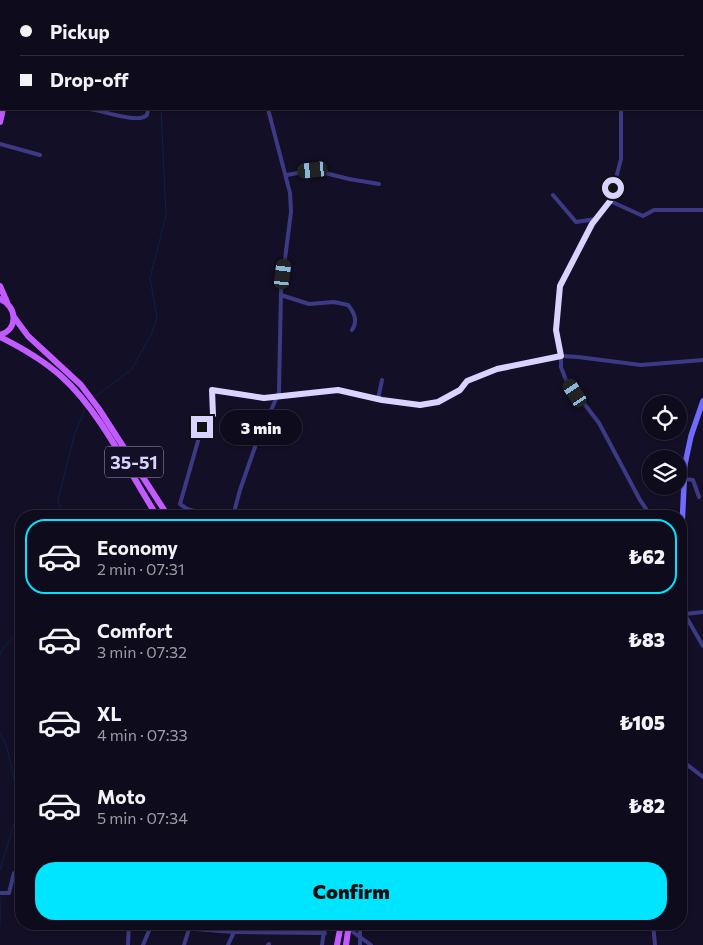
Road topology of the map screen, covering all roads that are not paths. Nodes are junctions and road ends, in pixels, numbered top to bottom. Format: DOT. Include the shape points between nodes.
graph roads {
  1 [pos="95,110"];
  2 [pos="148,110"];
  3 [pos="268,110"];
  4 [pos="621,110"];
  5 [pos="0,144"];
  6 [pos="40,155"];
  7 [pos="287,174"];
  8 [pos="379,184"];
  9 [pos="553,195"];
  10 [pos="610,201"];
  11 [pos="703,210"];
  12 [pos="596,220"];
  13 [pos="0,286"];
  14 [pos="281,295"];
  15 [pos="0,299"];
  16 [pos="8,303"];
  17 [pos="14,317"];
  18 [pos="352,330"];
  19 [pos="0,336"];
  20 [pos="561,356"];
  21 [pos="703,360"];
  22 [pos="382,380"];
  23 [pos="277,397"];
  24 [pos="378,399"];
  25 [pos="703,402"];
  26 [pos="687,455"];
  27 [pos="687,479"];
  28 [pos="684,495"];
  29 [pos="699,497"];
  30 [pos="153,510"];
  31 [pos="164,510"];
  32 [pos="191,510"];
  33 [pos="235,510"];
  34 [pos="647,510"];
  35 [pos="683,510"];
  36 [pos="703,612"];
  37 [pos="687,614"];
  38 [pos="687,618"];
  39 [pos="703,646"];
  40 [pos="687,765"];
  41 [pos="703,777"];
  42 [pos="15,873"];
  43 [pos="0,893"];
  44 [pos="129,930"];
  45 [pos="149,930"];
  46 [pos="190,930"];
  47 [pos="207,930"];
  48 [pos="340,930"];
  49 [pos="348,930"];
  50 [pos="353,930"];
  51 [pos="360,930"];
  52 [pos="653,930"];
  53 [pos="224,931"];
  54 [pos="234,932"];
  55 [pos="325,933"];
  56 [pos="360,938"];
  57 [pos="128,945"];
  58 [pos="143,945"];
  59 [pos="184,945"];
  60 [pos="228,945"];
  61 [pos="322,945"];
  62 [pos="338,945"];
  63 [pos="346,945"];
  64 [pos="360,945"];
  65 [pos="371,945"];
  66 [pos="654,945"];
  1 -- 2 [label="street" via="135,120 144,118"];
  3 -- 7 [label="street"];
  4 -- 10 [label="street" via="621,159"];
  5 -- 6 [label="street"];
  7 -- 8 [label="street" via="313,170"];
  7 -- 14 [label="street" via="291,212"];
  9 -- 12 [label="street" via="576,222"];
  10 -- 11 [label="street" via="642,216 654,210"];
  10 -- 12 [label="street"];
  12 -- 20 [label="street" via="560,286 556,330"];
  13 -- 16 [label="main road, 35-51"];
  14 -- 18 [label="street" via="309,304 334,302 348,305 355,318"];
  14 -- 23 [label="street"];
  15 -- 16 [label="main road"];
  16 -- 17 [label="main road, 35-51"];
  17 -- 19 [label="main road, 35-51" via="10,330"];
  17 -- 31 [label="main road, 35-51" via="28,336 81,386 99,409"];
  19 -- 30 [label="main road, 35-51" via="47,365 77,392"];
  20 -- 21 [label="street" via="641,365"];
  20 -- 24 [label="street" via="497,369 467,381 460,390 438,402 420,405"];
  20 -- 34 [label="street" via="566,380 599,422"];
  22 -- 24 [label="street"];
  23 -- 24 [label="street" via="338,390"];
  23 -- 32 [label="street" via="212,390 213,415 202,427 180,504"];
  23 -- 33 [label="street" via="255,447"];
  25 -- 26 [label="street"];
  27 -- 29 [label="street" via="693,480"];
  28 -- 35 [label="street"];
  36 -- 37 [label="street"];
  38 -- 39 [label="street"];
  40 -- 41 [label="street"];
  42 -- 43 [label="street" via="9,893"];
  44 -- 57 [label="street"];
  45 -- 58 [label="street"];
  46 -- 59 [label="street"];
  47 -- 53 [label="street"];
  48 -- 62 [label="main road"];
  49 -- 63 [label="main road"];
  50 -- 56 [label="street"];
  51 -- 56 [label="street"];
  52 -- 66 [label="street"];
  53 -- 54 [label="street"];
  54 -- 55 [label="street"];
  54 -- 60 [label="street"];
  55 -- 61 [label="street"];
  56 -- 64 [label="street"];
  56 -- 65 [label="street"];
}
